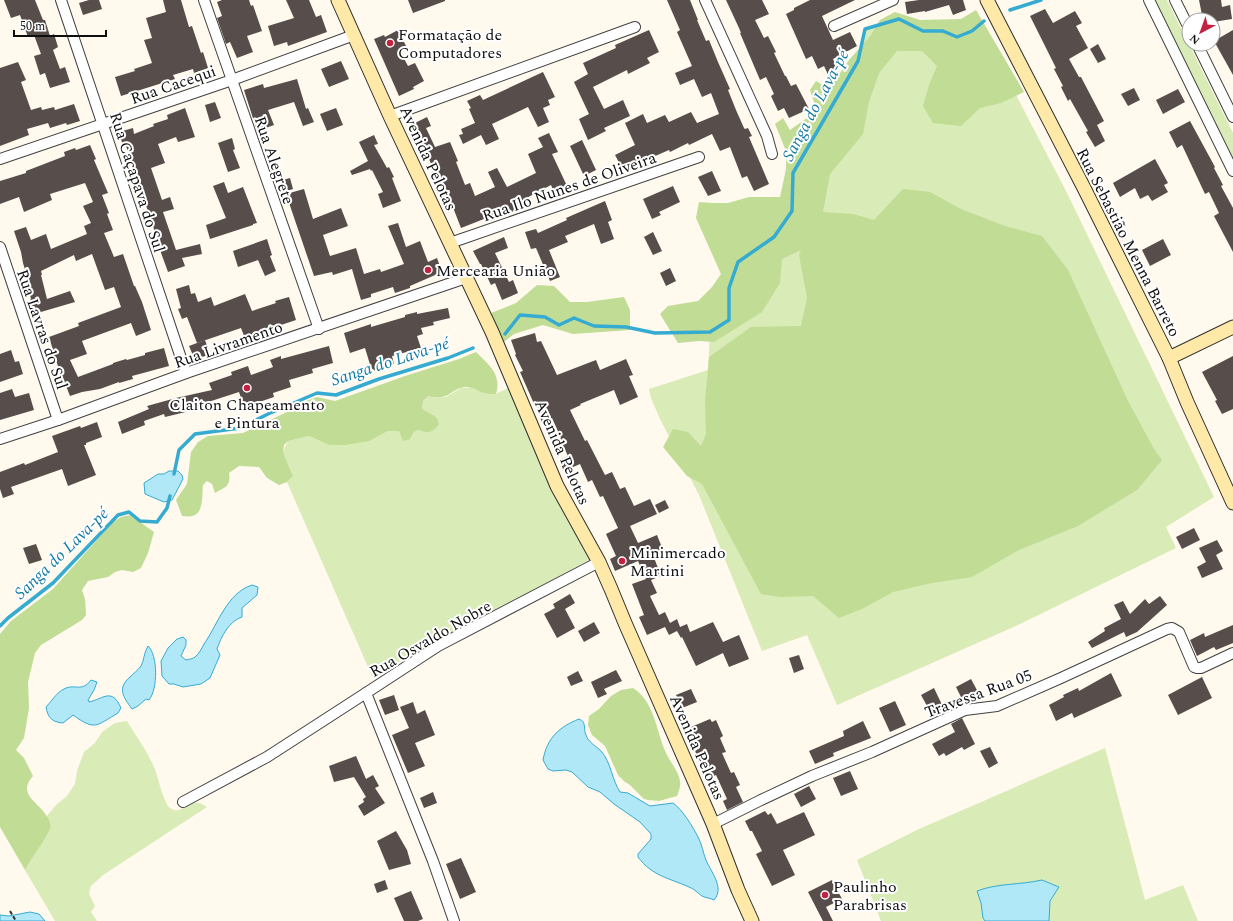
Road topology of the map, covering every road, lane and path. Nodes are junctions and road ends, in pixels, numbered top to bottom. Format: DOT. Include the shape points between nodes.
graph roads {
  1 [pos="61,0"];
  2 [pos="204,0"];
  3 [pos="338,0"];
  4 [pos="705,0"];
  5 [pos="893,0"];
  6 [pos="987,0"];
  7 [pos="1149,0"];
  8 [pos="1175,0"];
  9 [pos="1181,12"];
  10 [pos="834,26"];
  11 [pos="634,27"];
  12 [pos="354,36"];
  13 [pos="1201,52"];
  14 [pos="232,80"];
  15 [pos="390,116"];
  16 [pos="1233,117"];
  17 [pos="103,124"];
  18 [pos="772,154"];
  19 [pos="699,157"];
  20 [pos="0,159"];
  21 [pos="1233,171"];
  22 [pos="450,243"];
  23 [pos="0,247"];
  24 [pos="466,278"];
  25 [pos="1233,326"];
  26 [pos="319,329"];
  27 [pos="1169,358"];
  28 [pos="186,373"];
  29 [pos="58,420"];
  30 [pos="0,439"];
  31 [pos="1233,503"];
  32 [pos="599,562"];
  33 [pos="1233,653"];
  34 [pos="366,693"];
  35 [pos="183,802"];
  36 [pos="713,824"];
  37 [pos="10,911"];
  38 [pos="16,921"];
  39 [pos="454,921"];
  40 [pos="752,921"];
  1 -- 17 [label="street, Rua Caçapava do Sul"];
  2 -- 14 [label="street, Rua Alegrete"];
  3 -- 12 [label="street, Avenida Pelotas"];
  4 -- 18 [label="street" via="767,136"];
  5 -- 10 [label="street"];
  6 -- 27 [label="street, Rua Sebastião Menna Barreto"];
  7 -- 21 [label="street"];
  8 -- 9 [label="street"];
  11 -- 15 [label="street"];
  12 -- 14 [label="street, Rua Cacequi"];
  12 -- 15 [label="street, Avenida Pelotas"];
  13 -- 16 [label="street"];
  14 -- 17 [label="street, Rua Cacequi"];
  14 -- 26 [label="street, Rua Alegrete"];
  15 -- 22 [label="street, Avenida Pelotas"];
  17 -- 20 [label="street, Rua Cacequi"];
  17 -- 28 [label="street, Rua Caçapava do Sul"];
  19 -- 22 [label="street, Rua Ilo Nunes de Oliveira"];
  22 -- 24 [label="street, Avenida Pelotas"];
  23 -- 29 [label="street, Rua Lavras do Sul"];
  24 -- 26 [label="street, Rua Livramento"];
  24 -- 32 [label="street, Avenida Pelotas" via="492,332 557,486"];
  25 -- 27 [label="street"];
  26 -- 28 [label="street, Rua Livramento"];
  27 -- 31 [label="street, Rua Sebastião Menna Barreto"];
  28 -- 29 [label="street, Rua Livramento"];
  29 -- 30 [label="street, Rua Livramento"];
  32 -- 34 [label="street, Rua Osvaldo Nobre" via="438,646"];
  32 -- 36 [label="street, Avenida Pelotas"];
  33 -- 36 [label="street, Travessa Rua 05" via="1201,668 1194,667 1179,632 1176,629 1167,629 997,706 965,710 812,776"];
  34 -- 35 [label="street" via="266,757"];
  34 -- 39 [label="street, Rua Osvaldo Nobre" via="433,861"];
  36 -- 40 [label="street, Avenida Pelotas"];
  37 -- 38 [label="path"];
}
